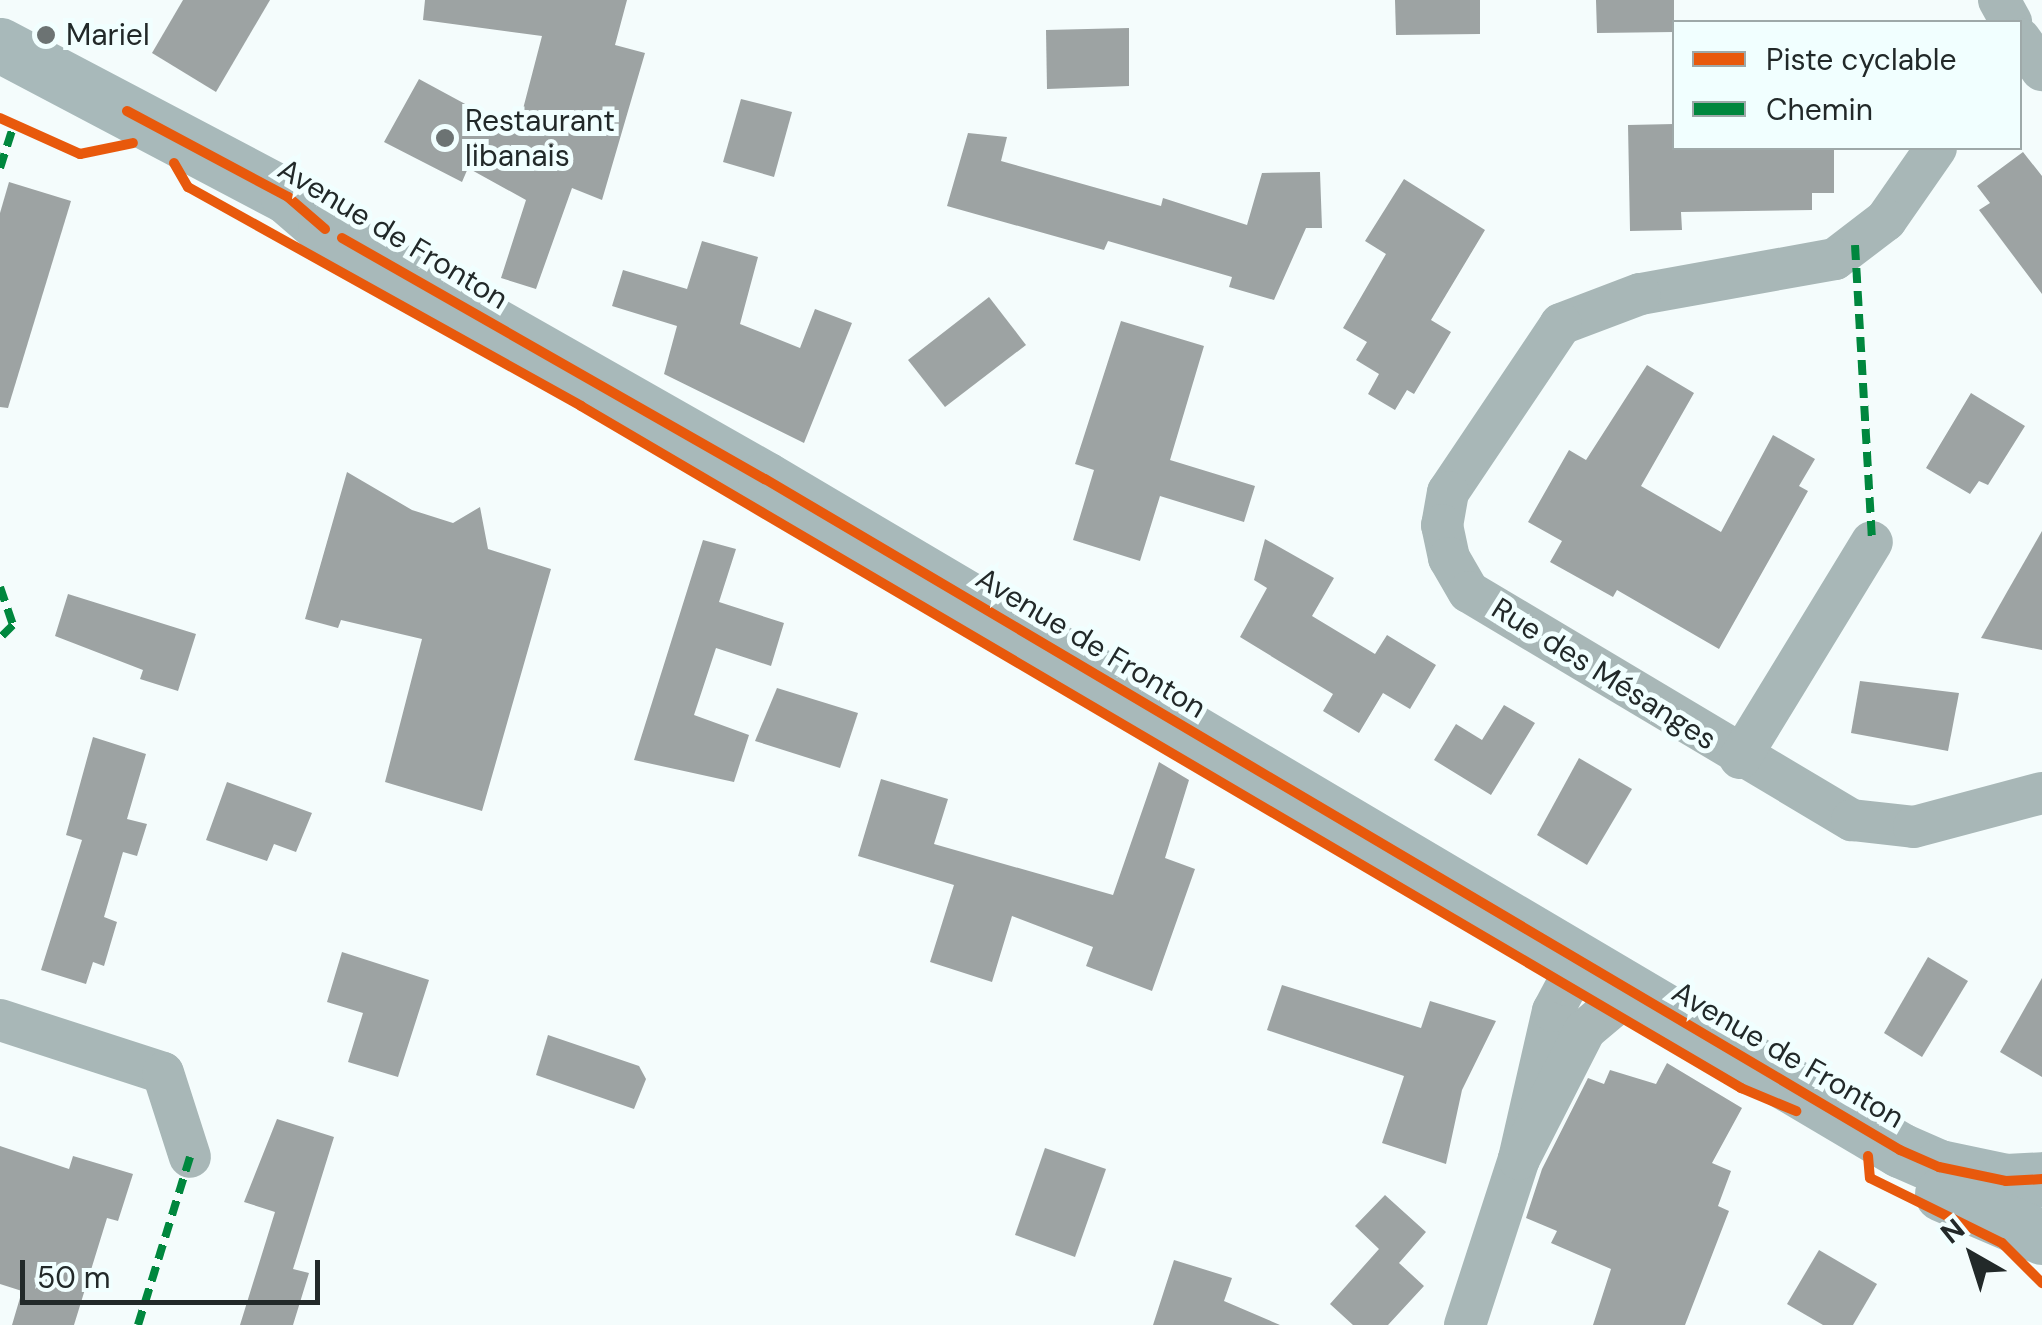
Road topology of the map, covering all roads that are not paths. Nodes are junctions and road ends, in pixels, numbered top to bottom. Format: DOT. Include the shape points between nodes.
graph roads {
  1 [pos="2022,44"];
  2 [pos="0,45"];
  3 [pos="2042,70"];
  4 [pos="0,78"];
  5 [pos="1935,150"];
  6 [pos="334,234"];
  7 [pos="1872,542"];
  8 [pos="1740,758"];
  9 [pos="2042,794"];
  10 [pos="1596,971"];
  11 [pos="0,1020"];
  12 [pos="190,1158"];
  13 [pos="2042,1179"];
  14 [pos="2042,1238"];
  15 [pos="1466,1325"];
  1 -- 3 [label="street"];
  2 -- 6 [label="main road, Avenue de Fronton" via="288,197"];
  4 -- 6 [label="main road, Avenue de Fronton" via="278,220"];
  5 -- 8 [label="street, Rue des Mésanges" via="1886,220 1836,259 1640,294 1561,324 1448,492 1442,525 1449,558 1469,592"];
  6 -- 10 [label="main road, Avenue de Fronton" via="765,479"];
  7 -- 8 [label="street"];
  8 -- 9 [label="street, Rue des Mésanges" via="1852,820 1882,827 1914,827"];
  10 -- 13 [label="main road, Avenue de Fronton" via="1900,1150 2006,1181"];
  10 -- 14 [label="main road, Avenue de Fronton" via="1899,1176 2024,1224"];
  10 -- 15 [label="street" via="1567,985 1553,1010 1519,1158"];
  11 -- 12 [label="street" via="163,1073"];
}
